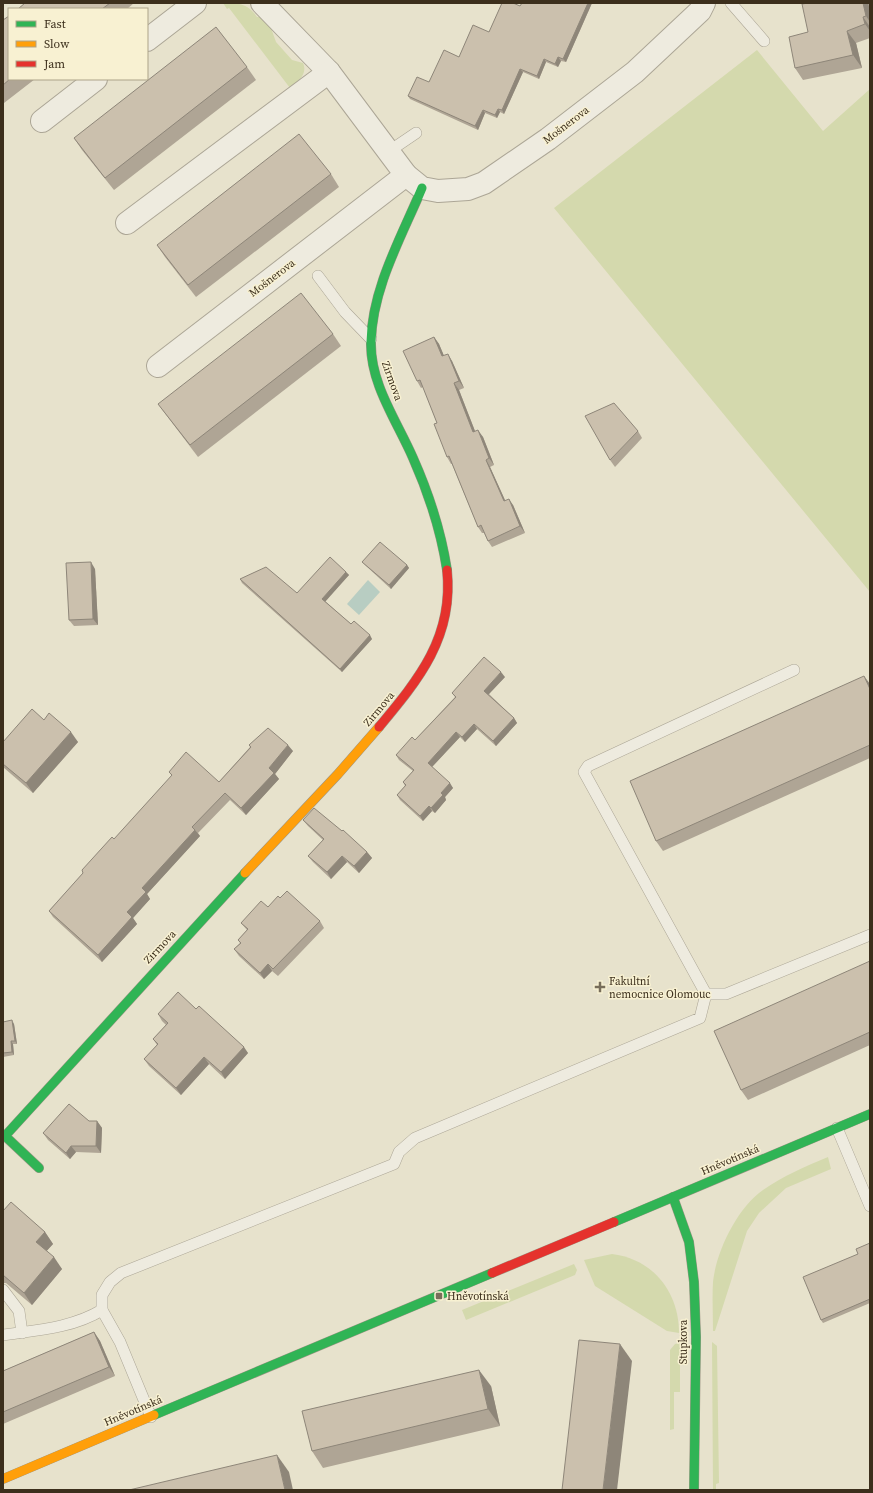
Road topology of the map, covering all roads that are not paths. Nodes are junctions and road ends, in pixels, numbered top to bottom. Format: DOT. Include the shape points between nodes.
graph roads {
  1 [pos="194,3"];
  2 [pos="262,3"];
  3 [pos="704,3"];
  4 [pos="732,3"];
  5 [pos="148,39"];
  6 [pos="764,41"];
  7 [pos="328,72"];
  8 [pos="95,80"];
  9 [pos="42,121"];
  10 [pos="416,133"];
  11 [pos="388,152"];
  12 [pos="414,182"];
  13 [pos="127,223"];
  14 [pos="318,276"];
  15 [pos="371,339"];
  16 [pos="158,366"];
  17 [pos="794,670"];
  18 [pos="870,934"];
  19 [pos="706,994"];
  20 [pos="870,1114"];
  21 [pos="837,1128"];
  22 [pos="4,1135"];
  23 [pos="39,1168"];
  24 [pos="673,1197"];
  25 [pos="870,1206"];
  26 [pos="3,1290"];
  27 [pos="102,1310"];
  28 [pos="22,1333"];
  29 [pos="3,1335"];
  30 [pos="151,1417"];
  31 [pos="3,1479"];
  32 [pos="694,1490"];
  1 -- 5 [label="street"];
  2 -- 7 [label="street"];
  3 -- 12 [label="street, Mošnerova" via="700,11 635,72 552,137 484,183 454,191"];
  4 -- 6 [label="lane"];
  7 -- 11 [label="street"];
  7 -- 13 [label="street"];
  8 -- 9 [label="street"];
  10 -- 11 [label="lane"];
  11 -- 12 [label="street"];
  12 -- 15 [label="street, Zirmova" via="376,309"];
  12 -- 16 [label="street, Mošnerova"];
  14 -- 15 [label="lane" via="344,312"];
  15 -- 22 [label="street, Zirmova" via="375,377 427,492 442,540 448,597 437,645 417,681 366,744"];
  17 -- 19 [label="lane" via="588,766 584,772"];
  18 -- 19 [label="lane" via="726,994"];
  19 -- 27 [label="lane" via="700,1018 415,1138 399,1152 394,1164 121,1273 110,1282 102,1295"];
  20 -- 21 [label="street, Hněvotínská"];
  21 -- 24 [label="street, Hněvotínská"];
  21 -- 25 [label="lane"];
  22 -- 23 [label="street, Zirmova"];
  24 -- 30 [label="street, Hněvotínská"];
  24 -- 32 [label="street, Stupkova" via="689,1242 694,1282"];
  26 -- 28 [label="lane" via="19,1312"];
  27 -- 28 [label="lane" via="90,1318 71,1324"];
  27 -- 30 [label="lane" via="122,1348"];
  28 -- 29 [label="lane"];
  30 -- 31 [label="street, Hněvotínská"];
}
